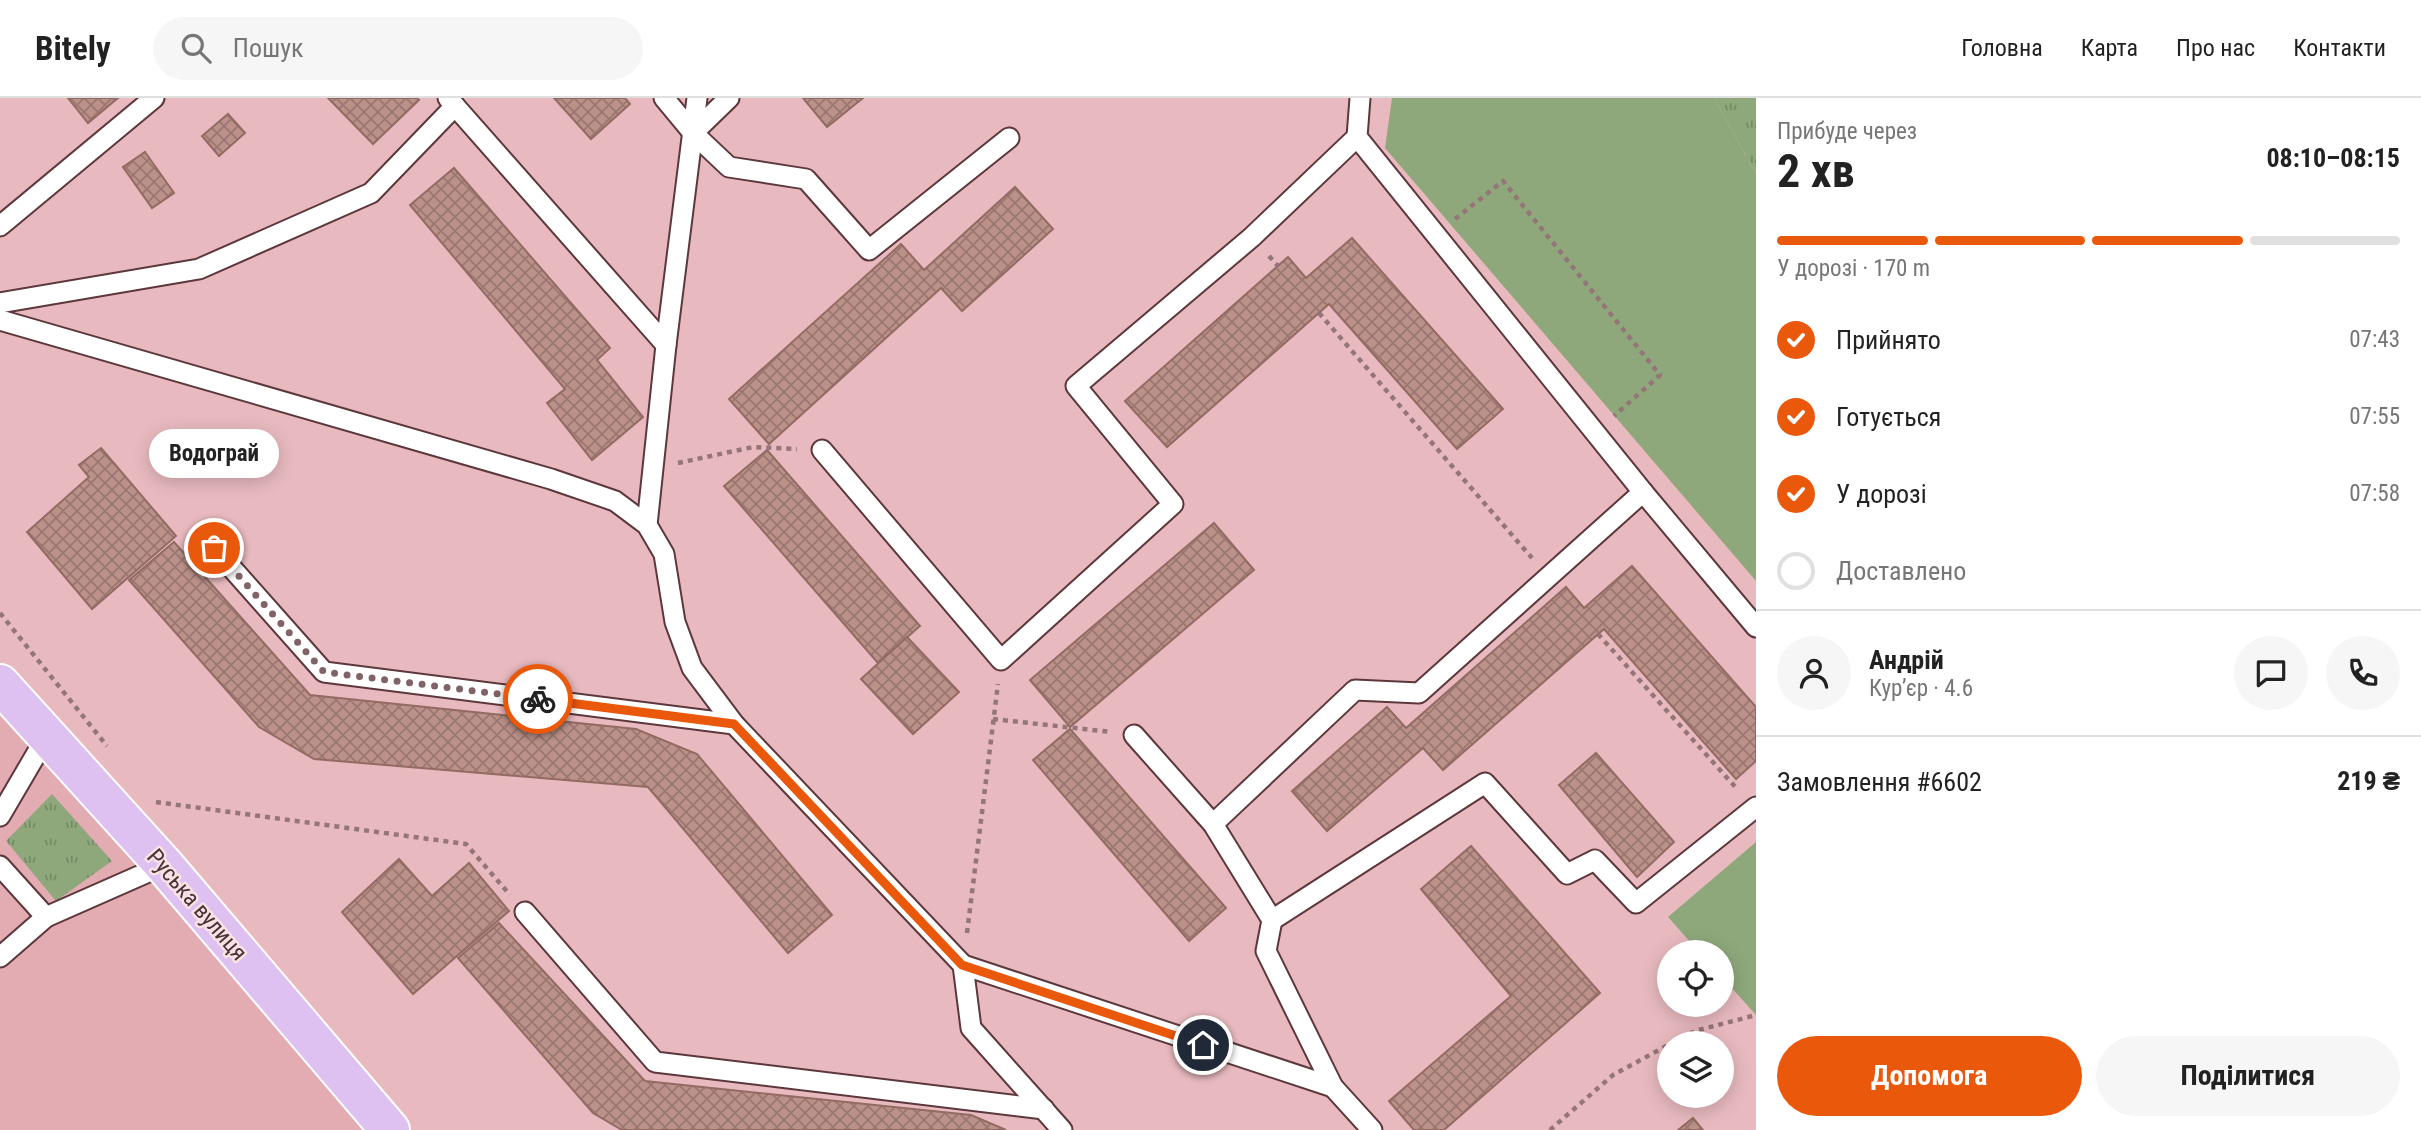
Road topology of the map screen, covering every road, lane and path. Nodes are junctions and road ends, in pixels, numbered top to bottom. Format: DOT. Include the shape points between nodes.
graph roads {
  1 [pos="154,98"];
  2 [pos="664,98"];
  3 [pos="697,98"];
  4 [pos="729,98"];
  5 [pos="1360,98"];
  6 [pos="451,102"];
  7 [pos="692,133"];
  8 [pos="1357,136"];
  9 [pos="1009,138"];
  10 [pos="0,226"];
  11 [pos="1436,234"];
  12 [pos="0,303"];
  13 [pos="1320,313"];
  14 [pos="0,320"];
  15 [pos="666,345"];
  16 [pos="1595,432"];
  17 [pos="822,450"];
  18 [pos="653,468"];
  19 [pos="1643,492"];
  20 [pos="647,525"];
  21 [pos="214,548"];
  22 [pos="1548,576"];
  23 [pos="1756,627"];
  24 [pos="1598,634"];
  25 [pos="1001,660"];
  26 [pos="0,684"];
  27 [pos="993,719"];
  28 [pos="734,724"];
  29 [pos="48,734"];
  30 [pos="1134,735"];
  31 [pos="152,801"];
  32 [pos="1755,808"];
  33 [pos="0,816"];
  34 [pos="1213,824"];
  35 [pos="164,865"];
  36 [pos="0,866"];
  37 [pos="524,912"];
  38 [pos="46,917"];
  39 [pos="1272,920"];
  40 [pos="0,957"];
  41 [pos="962,965"];
  42 [pos="1756,1015"];
  43 [pos="1695,1031"];
  44 [pos="1657,1051"];
  45 [pos="1333,1087"];
  46 [pos="1044,1109"];
  47 [pos="384,1125"];
  48 [pos="1062,1130"];
  49 [pos="1372,1130"];
  50 [pos="1550,1130"];
  1 -- 10 [label="lane"];
  2 -- 7 [label="lane"];
  3 -- 7 [label="lane"];
  4 -- 7 [label="lane"];
  5 -- 8 [label="lane"];
  6 -- 12 [label="lane" via="371,193 199,269"];
  6 -- 15 [label="lane"];
  7 -- 9 [label="lane" via="729,167 806,179 869,250"];
  7 -- 15 [label="lane"];
  8 -- 11 [label="lane"];
  8 -- 25 [label="lane" via="1252,237 1076,386 1173,504"];
  11 -- 16 [label="lane"];
  11 -- 16 [label="path" via="1503,181 1660,375"];
  13 -- 22 [label="path"];
  14 -- 20 [label="lane" via="551,479 615,501"];
  15 -- 18 [label="lane"];
  16 -- 19 [label="lane"];
  17 -- 18 [label="path" via="753,447"];
  17 -- 25 [label="lane"];
  18 -- 20 [label="lane"];
  19 -- 22 [label="lane"];
  19 -- 23 [label="lane"];
  20 -- 28 [label="lane" via="664,554 675,622 692,668"];
  21 -- 28 [label="lane" via="324,672"];
  22 -- 34 [label="lane" via="1419,692 1354,690"];
  24 -- 32 [label="path"];
  25 -- 27 [label="path"];
  26 -- 29 [label="main road, Руська вулиця"];
  27 -- 30 [label="path"];
  27 -- 41 [label="path"];
  28 -- 41 [label="lane"];
  29 -- 33 [label="lane"];
  29 -- 35 [label="main road, Руська вулиця"];
  30 -- 34 [label="lane"];
  31 -- 37 [label="path" via="466,844"];
  32 -- 39 [label="lane" via="1636,903 1595,860 1567,874 1485,783"];
  34 -- 39 [label="lane"];
  35 -- 38 [label="lane"];
  35 -- 47 [label="main road, Руська вулиця"];
  36 -- 38 [label="lane"];
  37 -- 46 [label="lane" via="655,1062"];
  38 -- 40 [label="lane"];
  39 -- 45 [label="lane" via="1266,951"];
  41 -- 45 [label="lane"];
  41 -- 46 [label="lane" via="971,1028"];
  42 -- 43 [label="path"];
  44 -- 50 [label="path" via="1613,1075"];
  45 -- 49 [label="lane"];
  46 -- 48 [label="lane"];
}
